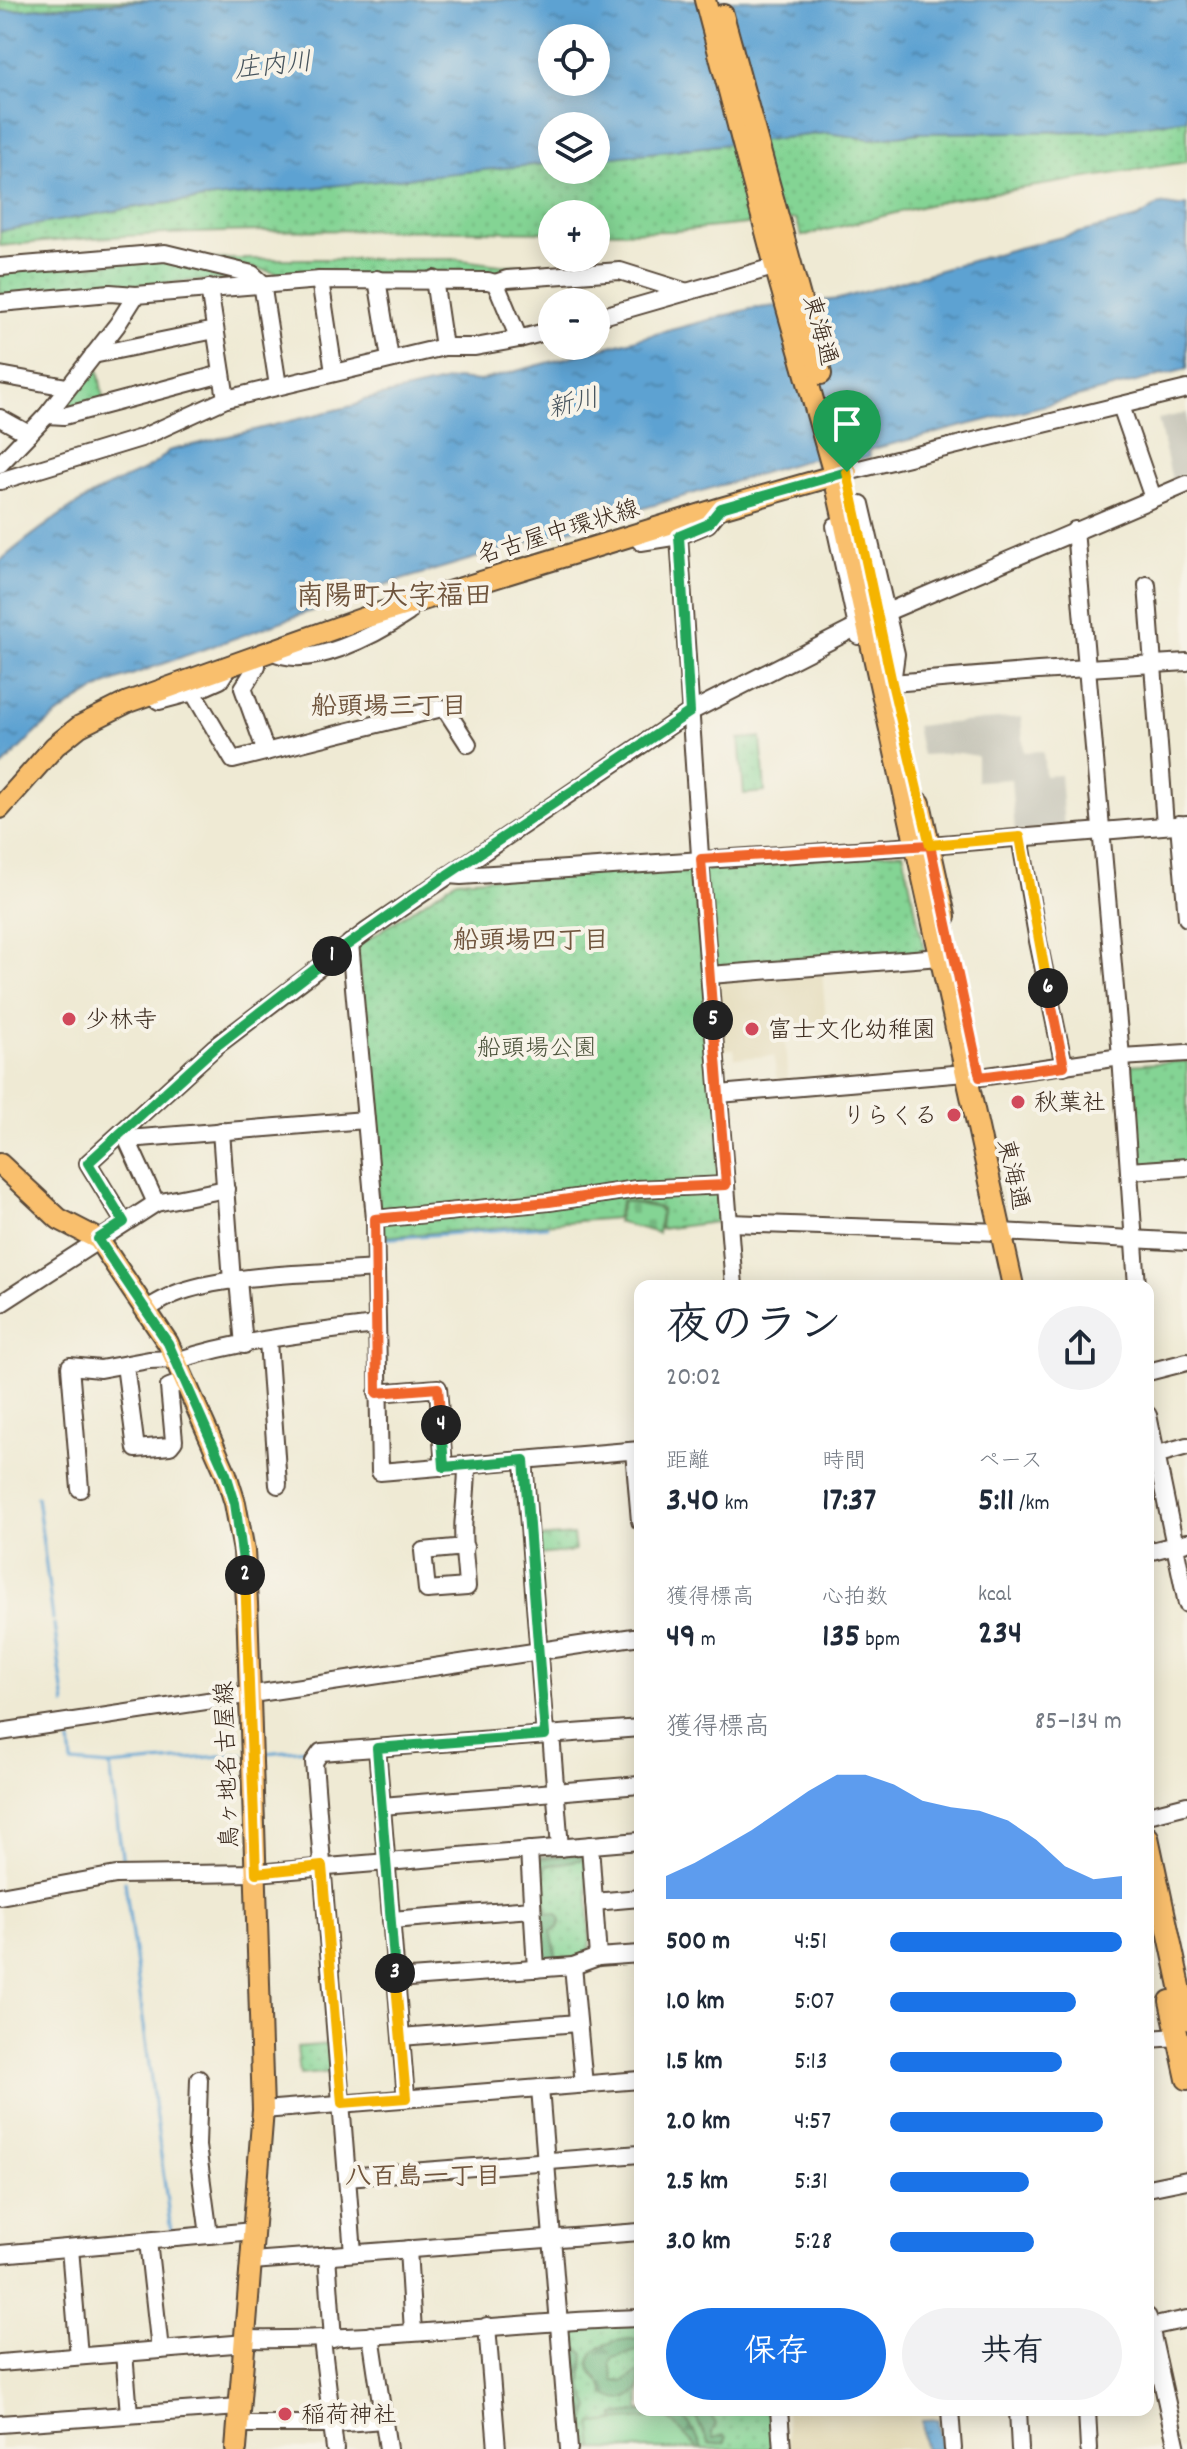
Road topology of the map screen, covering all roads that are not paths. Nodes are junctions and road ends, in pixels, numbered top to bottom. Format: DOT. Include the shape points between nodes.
graph roads {
  1 [pos="705,0"];
  2 [pos="719,0"];
  3 [pos="783,265"];
  4 [pos="0,267"];
  5 [pos="377,279"];
  6 [pos="434,279"];
  7 [pos="320,280"];
  8 [pos="262,283"];
  9 [pos="495,283"];
  10 [pos="209,288"];
  11 [pos="688,292"];
  12 [pos="136,295"];
  13 [pos="0,303"];
  14 [pos="610,314"];
  15 [pos="215,330"];
  16 [pos="538,334"];
  17 [pos="519,339"];
  18 [pos="444,347"];
  19 [pos="93,355"];
  20 [pos="390,359"];
  21 [pos="334,372"];
  22 [pos="222,374"];
  23 [pos="0,375"];
  24 [pos="278,386"];
  25 [pos="67,387"];
  26 [pos="1187,389"];
  27 [pos="226,399"];
  28 [pos="1121,406"];
  29 [pos="47,415"];
  30 [pos="0,418"];
  31 [pos="29,434"];
  32 [pos="0,464"];
  33 [pos="840,470"];
  34 [pos="0,481"];
  35 [pos="1187,484"];
  36 [pos="1153,498"];
  37 [pos="859,505"];
  38 [pos="721,508"];
  39 [pos="834,511"];
  40 [pos="1075,530"];
  41 [pos="634,534"];
  42 [pos="679,536"];
  43 [pos="1147,585"];
  44 [pos="887,612"];
  45 [pos="857,627"];
  46 [pos="264,654"];
  47 [pos="1187,662"];
  48 [pos="1153,663"];
  49 [pos="229,666"];
  50 [pos="1086,668"];
  51 [pos="892,683"];
  52 [pos="193,692"];
  53 [pos="150,694"];
  54 [pos="690,712"];
  55 [pos="889,725"];
  56 [pos="468,744"];
  57 [pos="266,752"];
  58 [pos="0,808"];
  59 [pos="1177,824"];
  60 [pos="1101,831"];
  61 [pos="1020,837"];
  62 [pos="922,845"];
  63 [pos="701,859"];
  64 [pos="448,875"];
  65 [pos="1187,918"];
  66 [pos="350,943"];
  67 [pos="940,957"];
  68 [pos="710,975"];
  69 [pos="1187,1053"];
  70 [pos="1121,1057"];
  71 [pos="1064,1066"];
  72 [pos="973,1075"];
  73 [pos="719,1094"];
  74 [pos="365,1120"];
  75 [pos="221,1131"];
  76 [pos="125,1134"];
  77 [pos="0,1164"];
  78 [pos="1187,1167"];
  79 [pos="1129,1171"];
  80 [pos="726,1185"];
  81 [pos="226,1189"];
  82 [pos="156,1203"];
  83 [pos="375,1219"];
  84 [pos="124,1222"];
  85 [pos="729,1223"];
  86 [pos="1008,1233"];
  87 [pos="98,1239"];
  88 [pos="1134,1239"];
  89 [pos="1187,1242"];
  90 [pos="375,1269"];
  91 [pos="734,1280"];
  92 [pos="1012,1280"];
  93 [pos="1024,1280"];
  94 [pos="1137,1280"];
  95 [pos="235,1281"];
  96 [pos="0,1304"];
  97 [pos="147,1309"];
  98 [pos="375,1325"];
  99 [pos="268,1341"];
  100 [pos="244,1345"];
  101 [pos="176,1360"];
  102 [pos="1187,1362"];
  103 [pos="125,1365"];
  104 [pos="1154,1370"];
  105 [pos="185,1381"];
  106 [pos="377,1393"];
  107 [pos="1187,1446"];
  108 [pos="1154,1449"];
  109 [pos="634,1451"];
  110 [pos="1155,1455"];
  111 [pos="524,1460"];
  112 [pos="467,1465"];
  113 [pos="444,1467"];
  114 [pos="278,1485"];
  115 [pos="80,1489"];
  116 [pos="1181,1543"];
  117 [pos="465,1547"];
  118 [pos="1154,1550"];
  119 [pos="1187,1604"];
  120 [pos="634,1637"];
  121 [pos="538,1652"];
  122 [pos="249,1696"];
  123 [pos="634,1728"];
  124 [pos="0,1732"];
  125 [pos="548,1735"];
  126 [pos="377,1748"];
  127 [pos="634,1785"];
  128 [pos="555,1792"];
  129 [pos="1187,1805"];
  130 [pos="382,1806"];
  131 [pos="1154,1813"];
  132 [pos="634,1841"];
  133 [pos="590,1845"];
  134 [pos="560,1848"];
  135 [pos="529,1850"];
  136 [pos="1154,1859"];
  137 [pos="386,1861"];
  138 [pos="322,1866"];
  139 [pos="256,1873"];
  140 [pos="0,1896"];
  141 [pos="634,1899"];
  142 [pos="594,1902"];
  143 [pos="532,1909"];
  144 [pos="391,1920"];
  145 [pos="1154,1925"];
  146 [pos="1180,1952"];
  147 [pos="634,1954"];
  148 [pos="598,1957"];
  149 [pos="573,1966"];
  150 [pos="536,1969"];
  151 [pos="396,1979"];
  152 [pos="578,2023"];
  153 [pos="1182,2028"];
  154 [pos="401,2037"];
  155 [pos="1154,2037"];
  156 [pos="199,2079"];
  157 [pos="1187,2079"];
  158 [pos="634,2081"];
  159 [pos="584,2085"];
  160 [pos="540,2088"];
  161 [pos="406,2098"];
  162 [pos="342,2103"];
  163 [pos="263,2110"];
  164 [pos="634,2155"];
  165 [pos="546,2162"];
  166 [pos="347,2177"];
  167 [pos="1187,2180"];
  168 [pos="1154,2187"];
  169 [pos="253,2231"];
  170 [pos="634,2232"];
  171 [pos="209,2235"];
  172 [pos="552,2238"];
  173 [pos="148,2241"];
  174 [pos="70,2248"];
  175 [pos="408,2249"];
  176 [pos="353,2253"];
  177 [pos="0,2254"];
  178 [pos="327,2255"];
  179 [pos="252,2261"];
  180 [pos="634,2318"];
  181 [pos="1187,2319"];
  182 [pos="558,2320"];
  183 [pos="1154,2322"];
  184 [pos="487,2326"];
  185 [pos="413,2332"];
  186 [pos="371,2335"];
  187 [pos="328,2339"];
  188 [pos="246,2341"];
  189 [pos="1154,2345"];
  190 [pos="160,2350"];
  191 [pos="124,2353"];
  192 [pos="79,2356"];
  193 [pos="0,2363"];
  194 [pos="129,2414"];
  195 [pos="238,2415"];
  196 [pos="779,2416"];
  197 [pos="950,2416"];
  198 [pos="1018,2416"];
  199 [pos="1087,2416"];
  200 [pos="383,2420"];
  201 [pos="0,2424"];
  202 [pos="332,2424"];
  203 [pos="236,2449"];
  204 [pos="335,2449"];
  205 [pos="388,2449"];
  206 [pos="497,2449"];
  207 [pos="569,2449"];
  208 [pos="782,2449"];
  209 [pos="953,2449"];
  210 [pos="1020,2449"];
  211 [pos="1089,2449"];
  212 [pos="1177,2449"];
  1 -- 3 [label="main road, 東海通"];
  2 -- 3 [label="main road, 東海通"];
  3 -- 11 [label="street"];
  3 -- 33 [label="main road, 東海通"];
  4 -- 8 [label="street" via="165,253 252,274"];
  5 -- 6 [label="street"];
  5 -- 7 [label="street"];
  5 -- 20 [label="street"];
  6 -- 9 [label="street"];
  6 -- 18 [label="street"];
  7 -- 8 [label="street"];
  7 -- 21 [label="street"];
  8 -- 10 [label="street"];
  8 -- 24 [label="street"];
  9 -- 11 [label="street" via="620,271"];
  9 -- 17 [label="street"];
  10 -- 12 [label="street"];
  10 -- 15 [label="street"];
  11 -- 14 [label="street"];
  12 -- 13 [label="street"];
  12 -- 19 [label="street"];
  15 -- 19 [label="street"];
  15 -- 22 [label="street"];
  16 -- 17 [label="street"];
  17 -- 18 [label="street"];
  18 -- 20 [label="street"];
  19 -- 25 [label="street"];
  20 -- 21 [label="street"];
  21 -- 24 [label="street"];
  22 -- 27 [label="street"];
  22 -- 29 [label="street" via="64,416"];
  23 -- 25 [label="street"];
  24 -- 27 [label="street"];
  25 -- 29 [label="street"];
  26 -- 28 [label="street"];
  27 -- 34 [label="street" via="141,438"];
  28 -- 33 [label="street"];
  28 -- 36 [label="street"];
  29 -- 31 [label="street"];
  30 -- 31 [label="street"];
  31 -- 32 [label="street"];
  33 -- 38 [label="main road, 名古屋中環状線"];
  33 -- 51 [label="main road, 東海通"];
  33 -- 55 [label="main road, 東海通"];
  35 -- 36 [label="street"];
  36 -- 40 [label="street"];
  37 -- 44 [label="street"];
  38 -- 41 [label="main road, 名古屋中環状線"];
  38 -- 42 [label="street" via="708,524"];
  39 -- 45 [label="street"];
  40 -- 44 [label="street"];
  40 -- 50 [label="street"];
  41 -- 42 [label="street" via="647,543"];
  41 -- 46 [label="main road, 名古屋中環状線"];
  42 -- 54 [label="street"];
  43 -- 48 [label="street"];
  44 -- 51 [label="street" via="896,654"];
  45 -- 54 [label="street"];
  45 -- 55 [label="street"];
  46 -- 49 [label="main road, 名古屋中環状線"];
  46 -- 57 [label="street" via="243,688"];
  47 -- 48 [label="street"];
  48 -- 50 [label="street"];
  48 -- 59 [label="street"];
  49 -- 52 [label="street" via="220,680"];
  49 -- 53 [label="main road, 名古屋中環状線"];
  50 -- 51 [label="street"];
  50 -- 60 [label="street"];
  51 -- 62 [label="main road, 東海通"];
  52 -- 53 [label="street" via="159,701"];
  52 -- 57 [label="street" via="233,760"];
  53 -- 58 [label="main road, 名古屋中環状線" via="80,726"];
  54 -- 63 [label="street"];
  54 -- 64 [label="street"];
  55 -- 62 [label="main road, 東海通"];
  56 -- 57 [label="street" via="442,708"];
  59 -- 60 [label="street"];
  59 -- 65 [label="street"];
  60 -- 61 [label="street"];
  60 -- 70 [label="street"];
  61 -- 62 [label="street"];
  61 -- 71 [label="street"];
  62 -- 63 [label="street"];
  62 -- 67 [label="main road, 東海通"];
  62 -- 72 [label="main road, 東海通"];
  63 -- 64 [label="street"];
  63 -- 68 [label="street"];
  64 -- 66 [label="street"];
  66 -- 74 [label="street"];
  66 -- 76 [label="street" via="215,1047"];
  67 -- 68 [label="street"];
  67 -- 72 [label="main road, 東海通"];
  68 -- 73 [label="street"];
  69 -- 70 [label="street"];
  70 -- 71 [label="street"];
  70 -- 79 [label="street"];
  71 -- 72 [label="street"];
  72 -- 73 [label="street"];
  72 -- 86 [label="main road, 東海通"];
  73 -- 80 [label="street"];
  74 -- 75 [label="street"];
  74 -- 83 [label="street"];
  75 -- 76 [label="street"];
  75 -- 81 [label="street"];
  76 -- 82 [label="street"];
  76 -- 84 [label="street" via="88,1163"];
  77 -- 87 [label="main road, 鳥ヶ地名古屋線" via="59,1219"];
  78 -- 79 [label="street"];
  79 -- 88 [label="street"];
  80 -- 83 [label="street" via="637,1189"];
  80 -- 85 [label="street"];
  81 -- 82 [label="street"];
  81 -- 95 [label="street"];
  82 -- 84 [label="street"];
  83 -- 90 [label="street"];
  84 -- 87 [label="street"];
  85 -- 86 [label="street"];
  85 -- 91 [label="street"];
  86 -- 88 [label="street"];
  86 -- 92 [label="main road, 東海通"];
  86 -- 93 [label="main road, 東海通"];
  87 -- 96 [label="street"];
  87 -- 97 [label="main road, 鳥ヶ地名古屋線"];
  88 -- 89 [label="street"];
  88 -- 94 [label="street"];
  90 -- 95 [label="street"];
  90 -- 98 [label="street"];
  95 -- 97 [label="street" via="177,1293"];
  95 -- 100 [label="street"];
  97 -- 101 [label="main road, 鳥ヶ地名古屋線"];
  98 -- 99 [label="street"];
  98 -- 106 [label="street"];
  99 -- 100 [label="street"];
  99 -- 114 [label="street"];
  100 -- 101 [label="street"];
  101 -- 103 [label="street"];
  101 -- 105 [label="main road, 鳥ヶ地名古屋線"];
  102 -- 104 [label="street"];
  103 -- 105 [label="street" via="136,1449 170,1446 174,1441 169,1387"];
  103 -- 115 [label="street" via="70,1366"];
  105 -- 122 [label="main road, 鳥ヶ地名古屋線" via="235,1503 244,1551"];
  106 -- 113 [label="street" via="438,1388"];
  106 -- 113 [label="street" via="380,1472"];
  107 -- 110 [label="street"];
  108 -- 110 [label="street"];
  109 -- 111 [label="street"];
  110 -- 116 [label="street"];
  111 -- 112 [label="street"];
  111 -- 121 [label="street"];
  112 -- 113 [label="street"];
  112 -- 117 [label="street"];
  116 -- 118 [label="street"];
  116 -- 119 [label="street"];
  120 -- 121 [label="street"];
  121 -- 122 [label="street"];
  121 -- 125 [label="street"];
  122 -- 124 [label="street"];
  122 -- 139 [label="main road, 鳥ヶ地名古屋線"];
  123 -- 125 [label="street"];
  125 -- 126 [label="street"];
  125 -- 128 [label="street"];
  126 -- 130 [label="street"];
  126 -- 138 [label="street" via="321,1752 314,1762"];
  127 -- 128 [label="street"];
  128 -- 130 [label="street"];
  128 -- 134 [label="street"];
  129 -- 131 [label="street"];
  130 -- 137 [label="street"];
  132 -- 133 [label="street"];
  133 -- 134 [label="street"];
  133 -- 142 [label="street"];
  134 -- 135 [label="street"];
  135 -- 137 [label="street"];
  135 -- 143 [label="street"];
  136 -- 146 [label="main road"];
  137 -- 138 [label="street"];
  137 -- 144 [label="street"];
  138 -- 139 [label="street"];
  138 -- 162 [label="street"];
  139 -- 140 [label="street" via="116,1875"];
  139 -- 163 [label="main road, 鳥ヶ地名古屋線"];
  141 -- 142 [label="street"];
  142 -- 148 [label="street"];
  143 -- 144 [label="street"];
  143 -- 150 [label="street"];
  144 -- 151 [label="street"];
  145 -- 153 [label="main road"];
  146 -- 153 [label="main road"];
  147 -- 148 [label="street"];
  148 -- 149 [label="street"];
  149 -- 150 [label="street"];
  149 -- 152 [label="street"];
  150 -- 151 [label="street"];
  151 -- 154 [label="street"];
  152 -- 154 [label="street"];
  152 -- 159 [label="street"];
  153 -- 155 [label="street"];
  153 -- 157 [label="main road"];
  154 -- 161 [label="street"];
  156 -- 171 [label="street" via="197,2146"];
  158 -- 159 [label="street"];
  159 -- 160 [label="street"];
  160 -- 161 [label="street"];
  160 -- 165 [label="street"];
  161 -- 162 [label="street"];
  162 -- 163 [label="street"];
  162 -- 166 [label="street"];
  163 -- 169 [label="main road, 鳥ヶ地名古屋線"];
  164 -- 165 [label="street"];
  165 -- 166 [label="street"];
  165 -- 172 [label="street"];
  166 -- 176 [label="street"];
  167 -- 168 [label="street"];
  169 -- 171 [label="street"];
  169 -- 179 [label="main road, 鳥ヶ地名古屋線"];
  170 -- 172 [label="street"];
  171 -- 173 [label="street"];
  172 -- 175 [label="street"];
  172 -- 182 [label="street"];
  173 -- 174 [label="street"];
  173 -- 190 [label="street"];
  174 -- 177 [label="street"];
  174 -- 192 [label="street"];
  175 -- 176 [label="street"];
  175 -- 185 [label="street"];
  176 -- 178 [label="street"];
  178 -- 179 [label="street"];
  178 -- 187 [label="street"];
  179 -- 188 [label="main road, 鳥ヶ地名古屋線"];
  180 -- 182 [label="street"];
  181 -- 183 [label="street"];
  182 -- 184 [label="street"];
  182 -- 207 [label="street"];
  184 -- 185 [label="street"];
  184 -- 206 [label="street"];
  185 -- 186 [label="street"];
  186 -- 187 [label="street"];
  186 -- 200 [label="street"];
  187 -- 188 [label="street"];
  187 -- 202 [label="street"];
  188 -- 190 [label="street"];
  188 -- 195 [label="main road, 鳥ヶ地名古屋線"];
  189 -- 212 [label="street"];
  190 -- 191 [label="street"];
  191 -- 192 [label="street"];
  191 -- 194 [label="street"];
  192 -- 193 [label="street"];
  194 -- 195 [label="street"];
  194 -- 201 [label="street"];
  195 -- 202 [label="street"];
  195 -- 203 [label="main road, 鳥ヶ地名古屋線"];
  196 -- 208 [label="street"];
  197 -- 209 [label="street"];
  198 -- 210 [label="street"];
  199 -- 211 [label="street"];
  200 -- 202 [label="street"];
  200 -- 205 [label="street"];
  202 -- 204 [label="street"];
}
